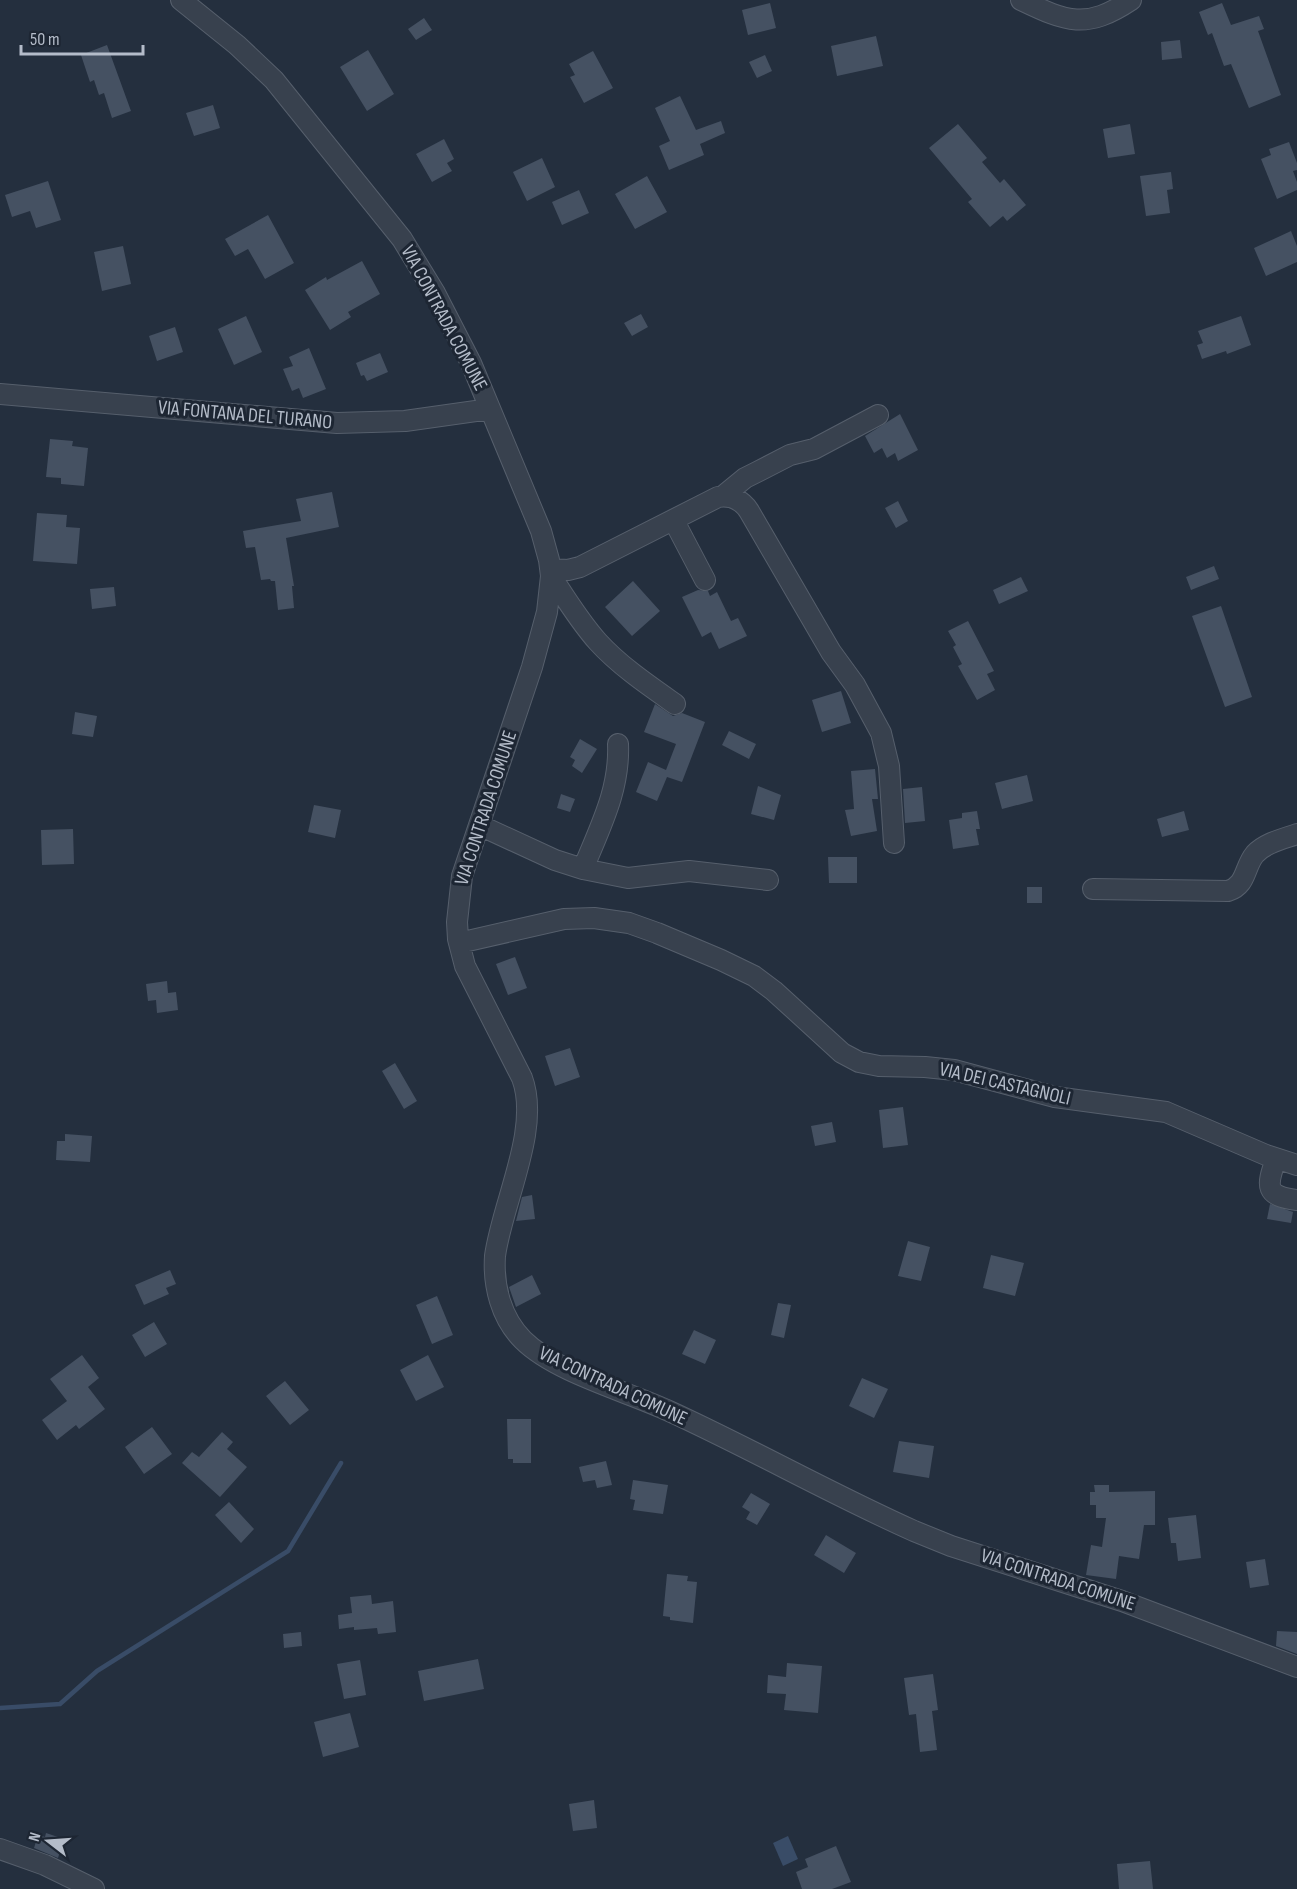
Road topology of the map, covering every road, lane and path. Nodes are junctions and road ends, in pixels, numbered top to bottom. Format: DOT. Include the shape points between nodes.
graph roads {
  1 [pos="181,0"];
  2 [pos="1021,0"];
  3 [pos="1131,0"];
  4 [pos="0,394"];
  5 [pos="490,409"];
  6 [pos="878,415"];
  7 [pos="723,496"];
  8 [pos="674,521"];
  9 [pos="551,573"];
  10 [pos="705,580"];
  11 [pos="675,704"];
  12 [pos="618,744"];
  13 [pos="479,825"];
  14 [pos="1297,834"];
  15 [pos="894,843"];
  16 [pos="583,869"];
  17 [pos="768,880"];
  18 [pos="1093,889"];
  19 [pos="459,943"];
  20 [pos="1276,1159"];
  21 [pos="1297,1165"];
  22 [pos="1297,1200"];
  23 [pos="1297,1666"];
  24 [pos="0,1850"];
  25 [pos="94,1889"];
  1 -- 5 [label="street, VIA CONTRADA COMUNE" via="274,80 390,223 435,293"];
  2 -- 3 [label="street" via="1055,15 1088,20 1103,17"];
  4 -- 5 [label="street, VIA FONTANA DEL TURANO" via="337,423 405,421"];
  5 -- 9 [label="street, VIA CONTRADA COMUNE" via="541,531"];
  6 -- 7 [label="street" via="814,449 786,457 757,472"];
  7 -- 8 [label="street"];
  7 -- 15 [label="street" via="746,506 881,732 889,766"];
  8 -- 9 [label="street" via="580,567"];
  8 -- 10 [label="street"];
  9 -- 11 [label="street" via="577,616 604,649"];
  9 -- 13 [label="street, VIA CONTRADA COMUNE" via="548,612 537,651"];
  12 -- 16 [label="street" via="615,787"];
  13 -- 16 [label="street"];
  13 -- 19 [label="street, VIA CONTRADA COMUNE" via="460,887"];
  14 -- 18 [label="street" via="1259,850 1242,882 1228,891"];
  16 -- 17 [label="street" via="628,878 689,871"];
  19 -- 20 [label="street, VIA DEI CASTAGNOLI" via="564,919 629,923 754,976 842,1053 859,1062 954,1070 1055,1097 1166,1112"];
  19 -- 23 [label="street, VIA CONTRADA COMUNE" via="470,977 528,1094 526,1127 494,1264 497,1292 505,1314 530,1347 923,1535 1122,1601"];
  20 -- 21 [label="street, VIA DEI CASTAGNOLI"];
  20 -- 22 [label="street" via="1271,1189 1278,1196"];
  24 -- 25 [label="street" via="45,1865"];
}
